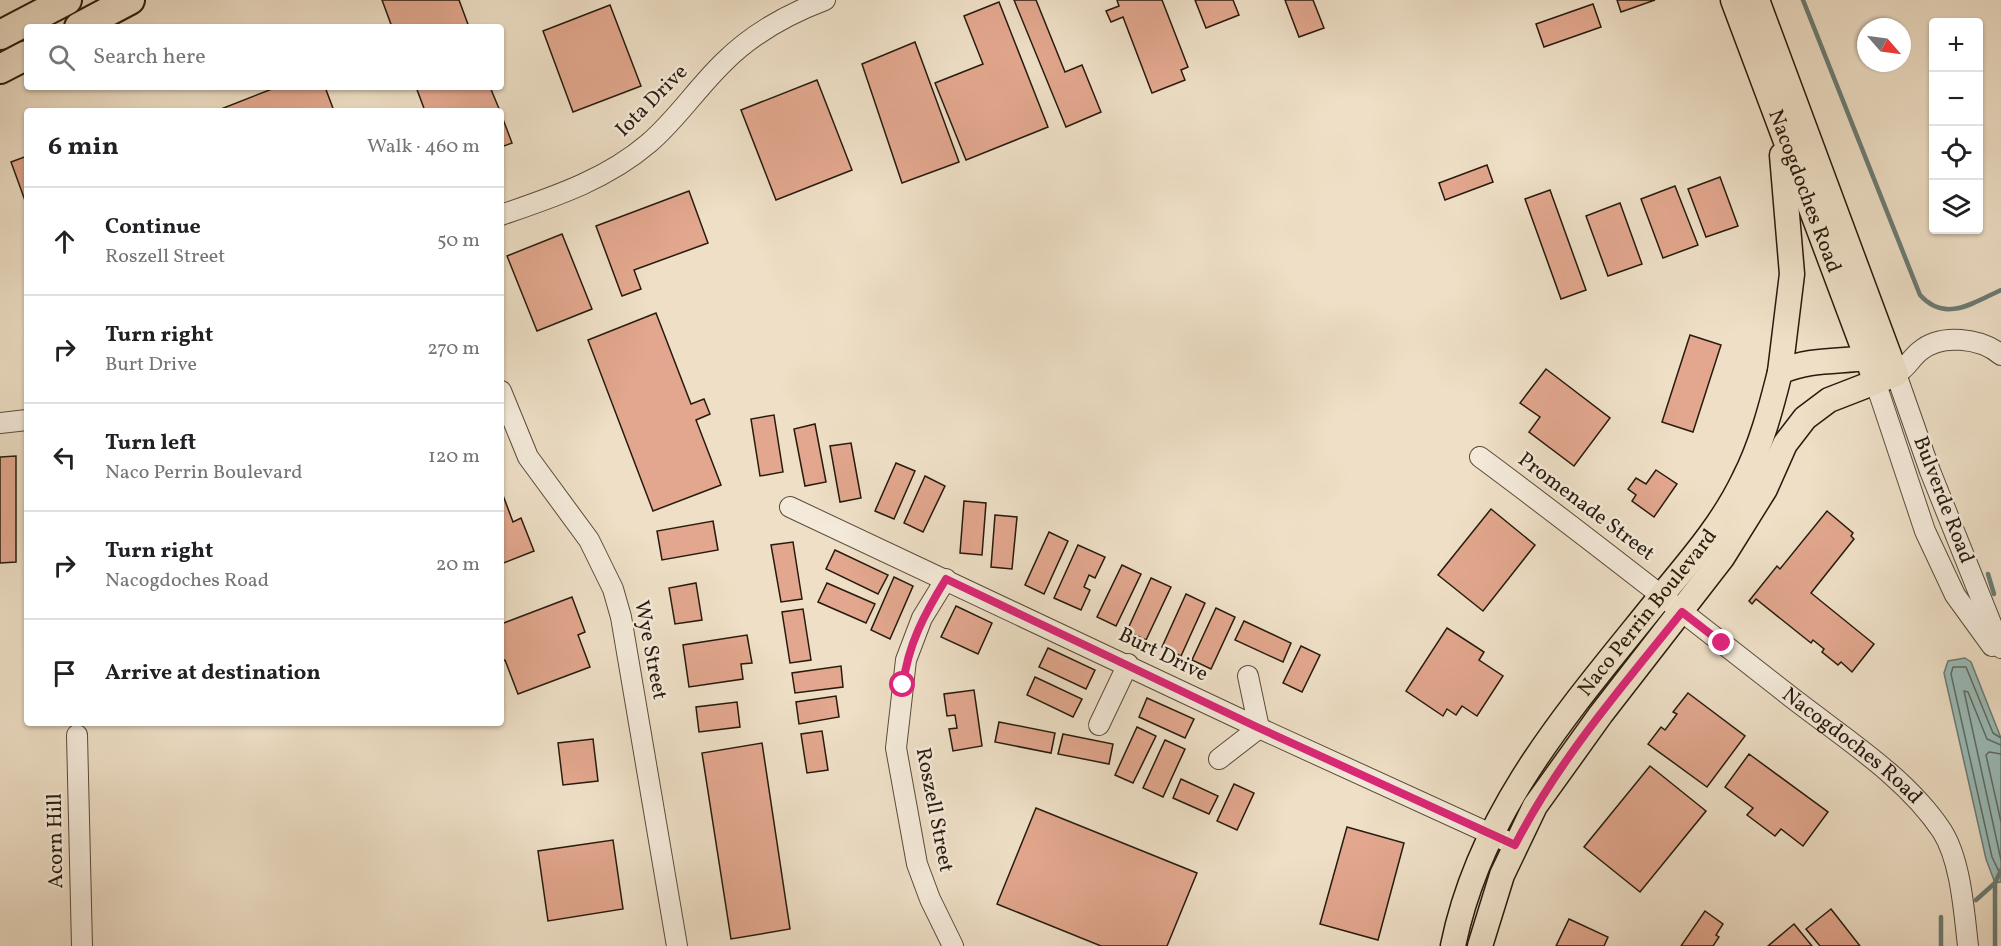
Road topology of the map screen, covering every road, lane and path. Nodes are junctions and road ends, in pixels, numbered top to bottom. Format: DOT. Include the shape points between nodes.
graph roads {
  1 [pos="67,0"];
  2 [pos="130,0"];
  3 [pos="825,0"];
  4 [pos="1733,0"];
  5 [pos="1757,0"];
  6 [pos="85,24"];
  7 [pos="0,35"];
  8 [pos="24,57"];
  9 [pos="0,69"];
  10 [pos="1779,125"];
  11 [pos="504,214"];
  12 [pos="2001,355"];
  13 [pos="1882,367"];
  14 [pos="1780,372"];
  15 [pos="504,398"];
  16 [pos="24,420"];
  17 [pos="0,423"];
  18 [pos="1480,458"];
  19 [pos="790,507"];
  20 [pos="946,579"];
  21 [pos="1662,595"];
  22 [pos="1682,612"];
  23 [pos="2001,648"];
  24 [pos="2001,657"];
  25 [pos="1128,664"];
  26 [pos="1248,676"];
  27 [pos="1099,725"];
  28 [pos="1259,728"];
  29 [pos="77,735"];
  30 [pos="1219,759"];
  31 [pos="1491,833"];
  32 [pos="1515,845"];
  33 [pos="82,946"];
  34 [pos="677,946"];
  35 [pos="953,946"];
  36 [pos="1453,946"];
  37 [pos="1480,946"];
  38 [pos="1968,946"];
  1 -- 7 [label="highway"];
  2 -- 6 [label="highway"];
  3 -- 11 [label="street, Iota Drive" via="798,11 748,42 723,63 649,143 628,159 587,183"];
  4 -- 10 [label="main road, Nacogdoches Road"];
  5 -- 13 [label="main road, Nacogdoches Road"];
  8 -- 9 [label="highway"];
  10 -- 13 [label="main road, Nacogdoches Road"];
  10 -- 14 [label="main road, Naco Perrin Boulevard" via="1792,274"];
  12 -- 13 [label="street" via="1962,339 1938,342 1920,351 1901,351"];
  13 -- 14 [label="main road" via="1804,362"];
  13 -- 22 [label="main road, Naco Perrin Boulevard" via="1805,418 1785,444 1747,521"];
  13 -- 23 [label="street, Bulverde Road"];
  13 -- 24 [label="street, Bulverde Road" via="1925,531 1956,595"];
  14 -- 21 [label="main road, Naco Perrin Boulevard" via="1745,479 1719,522"];
  15 -- 34 [label="street, Wye Street" via="528,457 601,562 621,617"];
  16 -- 17 [label="street"];
  18 -- 21 [label="street, Promenade Street"];
  19 -- 20 [label="street, Burt Drive"];
  20 -- 25 [label="street, Burt Drive"];
  20 -- 35 [label="street, Roszell Street" via="922,618 906,660 896,748 917,864"];
  21 -- 22 [label="street, Nacogdoches Road"];
  21 -- 31 [label="main road, Naco Perrin Boulevard" via="1542,749 1512,792"];
  22 -- 32 [label="main road, Naco Perrin Boulevard" via="1563,764"];
  22 -- 38 [label="street, Nacogdoches Road" via="1883,769 1927,810 1944,834 1953,860"];
  25 -- 27 [label="street"];
  25 -- 28 [label="street, Burt Drive"];
  26 -- 28 [label="street"];
  28 -- 30 [label="street"];
  28 -- 31 [label="street, Burt Drive"];
  29 -- 33 [label="street, Acorn Hill"];
  31 -- 32 [label="street, Burt Drive"];
  31 -- 36 [label="main road, Naco Perrin Boulevard"];
  32 -- 37 [label="main road, Naco Perrin Boulevard"];
}
